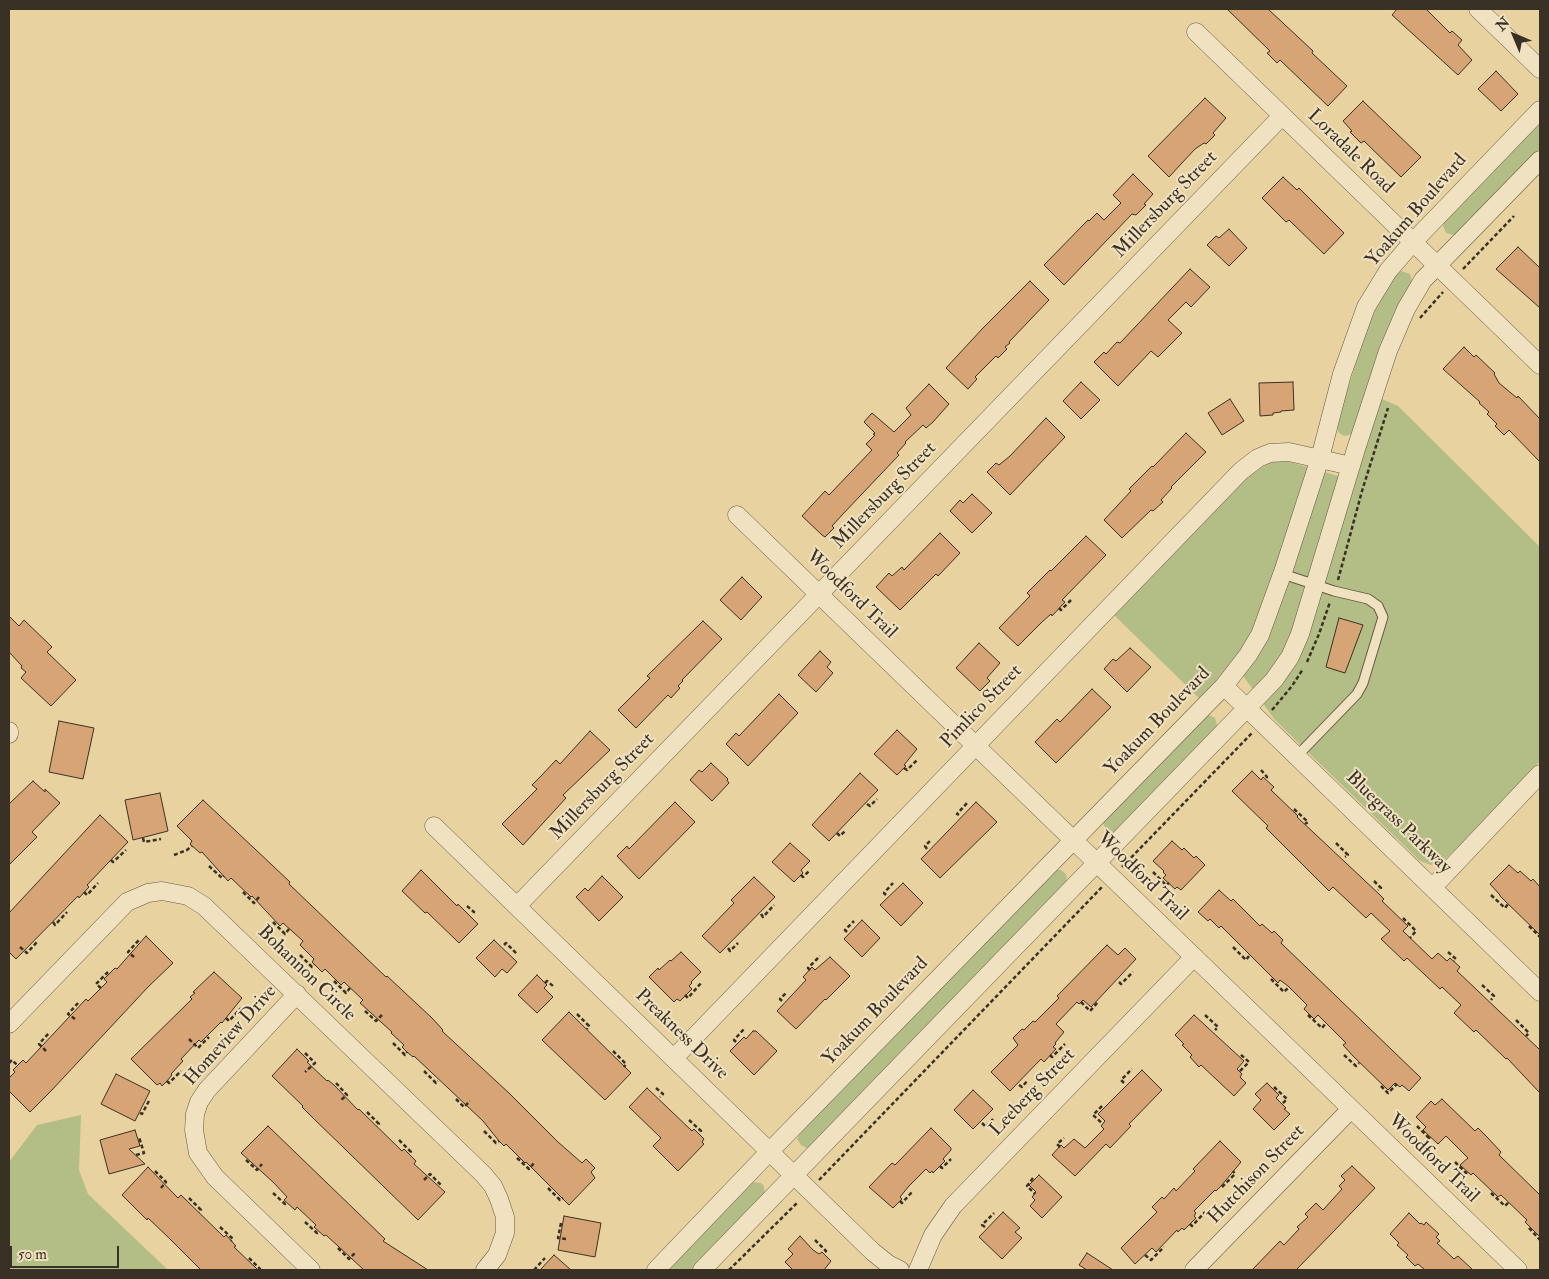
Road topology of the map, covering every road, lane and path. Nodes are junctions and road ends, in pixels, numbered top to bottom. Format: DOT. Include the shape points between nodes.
graph roads {
  1 [pos="1478,9"];
  2 [pos="1196,32"];
  3 [pos="1540,69"];
  4 [pos="1540,110"];
  5 [pos="1282,116"];
  6 [pos="1540,160"];
  7 [pos="1514,216"];
  8 [pos="1413,242"];
  9 [pos="1437,265"];
  10 [pos="1460,273"];
  11 [pos="1446,289"];
  12 [pos="1419,320"];
  13 [pos="1540,365"];
  14 [pos="1389,403"];
  15 [pos="1320,458"];
  16 [pos="1351,466"];
  17 [pos="737,515"];
  18 [pos="1283,574"];
  19 [pos="1315,585"];
  20 [pos="1336,585"];
  21 [pos="820,594"];
  22 [pos="1071,600"];
  23 [pos="1059,608"];
  24 [pos="1224,686"];
  25 [pos="1247,708"];
  26 [pos="9,730"];
  27 [pos="1253,731"];
  28 [pos="9,734"];
  29 [pos="976,744"];
  30 [pos="1297,756"];
  31 [pos="918,759"];
  32 [pos="904,768"];
  33 [pos="1261,770"];
  34 [pos="1540,774"];
  35 [pos="1265,779"];
  36 [pos="877,799"];
  37 [pos="967,803"];
  38 [pos="867,804"];
  39 [pos="1294,808"];
  40 [pos="959,815"];
  41 [pos="1305,824"];
  42 [pos="434,826"];
  43 [pos="846,830"];
  44 [pos="837,833"];
  45 [pos="143,838"];
  46 [pos="161,839"];
  47 [pos="931,840"];
  48 [pos="1073,840"];
  49 [pos="1336,843"];
  50 [pos="192,846"];
  51 [pos="927,849"];
  52 [pos="126,850"];
  53 [pos="174,855"];
  54 [pos="1345,857"];
  55 [pos="111,860"];
  56 [pos="1096,863"];
  57 [pos="209,866"];
  58 [pos="1119,870"];
  59 [pos="809,871"];
  60 [pos="1153,872"];
  61 [pos="801,875"];
  62 [pos="224,876"];
  63 [pos="1374,881"];
  64 [pos="98,883"];
  65 [pos="1168,883"];
  66 [pos="893,884"];
  67 [pos="1105,884"];
  68 [pos="1433,887"];
  69 [pos="1378,890"];
  70 [pos="84,892"];
  71 [pos="243,892"];
  72 [pos="886,895"];
  73 [pos="1491,895"];
  74 [pos="260,897"];
  75 [pos="1508,904"];
  76 [pos="774,905"];
  77 [pos="467,906"];
  78 [pos="517,906"];
  79 [pos="68,912"];
  80 [pos="472,914"];
  81 [pos="761,914"];
  82 [pos="1403,918"];
  83 [pos="854,921"];
  84 [pos="52,922"];
  85 [pos="273,922"];
  86 [pos="1529,926"];
  87 [pos="289,929"];
  88 [pos="847,932"];
  89 [pos="1540,937"];
  90 [pos="1410,938"];
  91 [pos="139,940"];
  92 [pos="37,942"];
  93 [pos="738,943"];
  94 [pos="504,945"];
  95 [pos="20,947"];
  96 [pos="1233,947"];
  97 [pos="728,948"];
  98 [pos="1448,952"];
  99 [pos="517,954"];
  100 [pos="300,955"];
  101 [pos="820,956"];
  102 [pos="1249,956"];
  103 [pos="1194,957"];
  104 [pos="134,958"];
  105 [pos="1454,961"];
  106 [pos="314,965"];
  107 [pos="810,970"];
  108 [pos="108,972"];
  109 [pos="1133,972"];
  110 [pos="1271,979"];
  111 [pos="334,981"];
  112 [pos="1120,982"];
  113 [pos="545,983"];
  114 [pos="701,983"];
  115 [pos="1482,985"];
  116 [pos="552,986"];
  117 [pos="1289,987"];
  118 [pos="101,988"];
  119 [pos="350,988"];
  120 [pos="787,992"];
  121 [pos="1540,992"];
  122 [pos="297,994"];
  123 [pos="685,995"];
  124 [pos="1491,1000"];
  125 [pos="782,1001"];
  126 [pos="78,1002"];
  127 [pos="1081,1002"];
  128 [pos="1098,1002"];
  129 [pos="241,1008"];
  130 [pos="365,1011"];
  131 [pos="578,1014"];
  132 [pos="382,1015"];
  133 [pos="1205,1015"];
  134 [pos="1308,1015"];
  135 [pos="226,1018"];
  136 [pos="74,1020"];
  137 [pos="1516,1020"];
  138 [pos="1326,1023"];
  139 [pos="9,1024"];
  140 [pos="587,1029"];
  141 [pos="744,1029"];
  142 [pos="1215,1030"];
  143 [pos="49,1033"];
  144 [pos="1526,1036"];
  145 [pos="209,1037"];
  146 [pos="189,1039"];
  147 [pos="736,1042"];
  148 [pos="393,1043"];
  149 [pos="1065,1044"];
  150 [pos="46,1051"];
  151 [pos="613,1051"];
  152 [pos="407,1052"];
  153 [pos="305,1053"];
  154 [pos="1240,1054"];
  155 [pos="1344,1054"];
  156 [pos="1050,1055"];
  157 [pos="674,1058"];
  158 [pos="1359,1062"];
  159 [pos="9,1064"];
  160 [pos="18,1066"];
  161 [pos="624,1066"];
  162 [pos="1132,1069"];
  163 [pos="181,1070"];
  164 [pos="424,1071"];
  165 [pos="305,1072"];
  166 [pos="1240,1072"];
  167 [pos="1028,1080"];
  168 [pos="167,1081"];
  169 [pos="438,1081"];
  170 [pos="336,1083"];
  171 [pos="1124,1083"];
  172 [pos="1397,1084"];
  173 [pos="1020,1085"];
  174 [pos="1274,1086"];
  175 [pos="1381,1086"];
  176 [pos="656,1088"];
  177 [pos="660,1097"];
  178 [pos="150,1099"];
  179 [pos="456,1099"];
  180 [pos="341,1100"];
  181 [pos="470,1101"];
  182 [pos="1282,1104"];
  183 [pos="1102,1106"];
  184 [pos="1351,1109"];
  185 [pos="367,1112"];
  186 [pos="140,1113"];
  187 [pos="993,1119"];
  188 [pos="689,1120"];
  189 [pos="982,1123"];
  190 [pos="1103,1124"];
  191 [pos="377,1126"];
  192 [pos="1417,1126"];
  193 [pos="484,1131"];
  194 [pos="699,1134"];
  195 [pos="139,1137"];
  196 [pos="1064,1138"];
  197 [pos="399,1140"];
  198 [pos="499,1140"];
  199 [pos="1060,1147"];
  200 [pos="1418,1149"];
  201 [pos="770,1151"];
  202 [pos="409,1154"];
  203 [pos="136,1156"];
  204 [pos="517,1158"];
  205 [pos="951,1158"];
  206 [pos="246,1160"];
  207 [pos="1454,1162"];
  208 [pos="534,1163"];
  209 [pos="262,1164"];
  210 [pos="940,1166"];
  211 [pos="155,1171"];
  212 [pos="1233,1172"];
  213 [pos="1467,1172"];
  214 [pos="795,1175"];
  215 [pos="1033,1178"];
  216 [pos="424,1180"];
  217 [pos="818,1182"];
  218 [pos="441,1185"];
  219 [pos="1222,1187"];
  220 [pos="161,1188"];
  221 [pos="548,1188"];
  222 [pos="912,1192"];
  223 [pos="273,1193"];
  224 [pos="1491,1193"];
  225 [pos="1034,1194"];
  226 [pos="802,1197"];
  227 [pos="189,1198"];
  228 [pos="563,1198"];
  229 [pos="900,1201"];
  230 [pos="287,1202"];
  231 [pos="1508,1202"];
  232 [pos="199,1212"];
  233 [pos="1205,1212"];
  234 [pos="994,1213"];
  235 [pos="304,1222"];
  236 [pos="561,1223"];
  237 [pos="1190,1224"];
  238 [pos="220,1227"];
  239 [pos="985,1227"];
  240 [pos="1528,1228"];
  241 [pos="319,1231"];
  242 [pos="566,1239"];
  243 [pos="815,1240"];
  244 [pos="1540,1240"];
  245 [pos="231,1241"];
  246 [pos="1164,1247"];
  247 [pos="338,1248"];
  248 [pos="355,1253"];
  249 [pos="824,1254"];
  250 [pos="1145,1255"];
  251 [pos="249,1258"];
  252 [pos="545,1258"];
  253 [pos="259,1270"];
  254 [pos="311,1270"];
  255 [pos="485,1270"];
  256 [pos="534,1270"];
  257 [pos="656,1270"];
  258 [pos="702,1270"];
  259 [pos="729,1270"];
  260 [pos="900,1270"];
  261 [pos="918,1270"];
  262 [pos="1194,1270"];
  263 [pos="1518,1270"];
  1 -- 3 [label="street"];
  2 -- 5 [label="street, Loradale Road"];
  4 -- 8 [label="street, Yoakum Boulevard"];
  5 -- 8 [label="street, Loradale Road"];
  5 -- 21 [label="street, Millersburg Street"];
  6 -- 9 [label="street"];
  7 -- 10 [label="path"];
  8 -- 9 [label="street, Loradale Road"];
  8 -- 15 [label="street, Yoakum Boulevard" via="1388,271 1366,306 1342,374"];
  9 -- 13 [label="street, Loradale Road"];
  9 -- 16 [label="street" via="1423,280 1406,309 1388,351"];
  11 -- 12 [label="path"];
  14 -- 20 [label="path"];
  15 -- 16 [label="street, Pimlico Street"];
  15 -- 18 [label="street, Yoakum Boulevard"];
  15 -- 29 [label="street, Pimlico Street" via="1289,452 1270,453 1240,471"];
  16 -- 19 [label="street"];
  17 -- 21 [label="street, Woodford Trail"];
  18 -- 19 [label="lane"];
  18 -- 24 [label="street, Yoakum Boulevard" via="1260,635"];
  19 -- 25 [label="street" via="1290,657 1274,680"];
  19 -- 30 [label="lane" via="1368,598 1378,606 1383,617 1357,694"];
  21 -- 29 [label="street, Woodford Trail"];
  21 -- 78 [label="street, Millersburg Street"];
  22 -- 23 [label="path" via="1061,610"];
  24 -- 25 [label="street, Bluegrass Parkway"];
  24 -- 48 [label="street, Yoakum Boulevard"];
  25 -- 30 [label="street, Bluegrass Parkway"];
  25 -- 56 [label="street"];
  26 -- 28 [label="street"];
  27 -- 58 [label="path"];
  29 -- 48 [label="street, Woodford Trail"];
  29 -- 157 [label="street, Pimlico Street"];
  30 -- 68 [label="street, Bluegrass Parkway"];
  31 -- 32 [label="path" via="907,770"];
  33 -- 35 [label="path" via="1267,777"];
  34 -- 68 [label="street"];
  36 -- 38 [label="path" via="870,806"];
  37 -- 40 [label="path"];
  39 -- 41 [label="path" via="1308,822"];
  42 -- 78 [label="street, Preakness Drive"];
  43 -- 44 [label="path" via="840,836"];
  45 -- 46 [label="path" via="144,842"];
  47 -- 51 [label="path" via="925,846"];
  48 -- 56 [label="street, Woodford Trail"];
  48 -- 201 [label="street, Yoakum Boulevard"];
  49 -- 54 [label="path" via="1348,854"];
  50 -- 53 [label="path"];
  52 -- 55 [label="path" via="113,862"];
  56 -- 103 [label="street, Woodford Trail"];
  56 -- 214 [label="street"];
  57 -- 62 [label="path" via="222,878"];
  59 -- 61 [label="path" via="803,877"];
  60 -- 65 [label="path" via="1166,885"];
  63 -- 69 [label="path" via="1380,888"];
  64 -- 70 [label="path" via="87,895"];
  66 -- 72 [label="path" via="884,893"];
  67 -- 217 [label="path"];
  68 -- 121 [label="street, Bluegrass Parkway"];
  71 -- 74 [label="path" via="254,903"];
  73 -- 75 [label="path" via="1505,908"];
  76 -- 81 [label="path" via="763,917"];
  77 -- 80 [label="path" via="474,912"];
  78 -- 157 [label="street, Preakness Drive"];
  79 -- 84 [label="path" via="55,925"];
  82 -- 90 [label="path" via="1416,931"];
  83 -- 88 [label="path" via="845,930"];
  85 -- 87 [label="path" via="285,934"];
  86 -- 89 [label="path"];
  91 -- 104 [label="path" via="128,952"];
  92 -- 95 [label="path" via="27,953"];
  93 -- 97 [label="path" via="730,951"];
  94 -- 99 [label="path" via="506,943"];
  96 -- 102 [label="path" via="1246,960"];
  98 -- 105 [label="path" via="1456,959"];
  100 -- 106 [label="path" via="312,967"];
  101 -- 107 [label="path" via="808,968"];
  103 -- 184 [label="street, Woodford Trail"];
  103 -- 261 [label="street, Leeberg Street" via="953,1206 933,1235"];
  108 -- 118 [label="path" via="96,984"];
  109 -- 112 [label="path" via="1122,984"];
  110 -- 117 [label="path" via="1284,992"];
  111 -- 119 [label="path" via="346,993"];
  113 -- 116 [label="path" via="547,981"];
  114 -- 123 [label="path" via="688,998"];
  115 -- 124 [label="path" via="1494,996"];
  120 -- 125 [label="path" via="780,999"];
  122 -- 139 [label="street, Bohannon Circle" via="204,906 188,896 162,891 127,902"];
  122 -- 254 [label="street, Homeview Drive" via="207,1090 199,1102 194,1130 198,1153 215,1177"];
  122 -- 255 [label="street, Bohannon Circle" via="493,1186 505,1217 504,1233 497,1255"];
  126 -- 136 [label="path" via="68,1014"];
  127 -- 128 [label="path" via="1090,1011"];
  129 -- 135 [label="path" via="229,1021"];
  130 -- 132 [label="path" via="376,1021"];
  131 -- 140 [label="path" via="589,1026"];
  133 -- 142 [label="path" via="1218,1027"];
  134 -- 138 [label="path" via="1322,1028"];
  137 -- 144 [label="path" via="1529,1033"];
  141 -- 147 [label="path" via="734,1040"];
  143 -- 150 [label="path" via="39,1044"];
  145 -- 146 [label="path" via="198,1048"];
  148 -- 152 [label="path" via="405,1054"];
  149 -- 156 [label="path" via="1052,1057"];
  151 -- 161 [label="path" via="626,1064"];
  153 -- 165 [label="path" via="315,1063"];
  154 -- 166 [label="path" via="1248,1062"];
  155 -- 158 [label="path" via="1356,1066"];
  157 -- 201 [label="street, Preakness Drive"];
  159 -- 160 [label="path" via="12,1060"];
  162 -- 171 [label="path" via="1121,1080"];
  163 -- 168 [label="path" via="169,1083"];
  164 -- 169 [label="path" via="436,1083"];
  167 -- 173 [label="path" via="1022,1087"];
  170 -- 180 [label="path" via="347,1094"];
  172 -- 175 [label="path" via="1388,1093"];
  174 -- 182 [label="path" via="1287,1100"];
  176 -- 177 [label="path" via="663,1094"];
  178 -- 186 [label="path"];
  179 -- 181 [label="path" via="464,1107"];
  183 -- 190 [label="path" via="1093,1115"];
  184 -- 262 [label="street, Hutchison Street"];
  184 -- 263 [label="street, Woodford Trail"];
  185 -- 191 [label="path" via="379,1124"];
  187 -- 189 [label="path" via="986,1127"];
  188 -- 194 [label="path" via="701,1131"];
  192 -- 200 [label="path" via="1429,1137"];
  193 -- 198 [label="path" via="496,1143"];
  195 -- 203 [label="path" via="144,1153"];
  196 -- 199 [label="path" via="1058,1144"];
  197 -- 202 [label="path" via="411,1152"];
  201 -- 214 [label="street, Preakness Drive"];
  201 -- 257 [label="street, Yoakum Boulevard"];
  204 -- 208 [label="path" via="529,1169"];
  205 -- 210 [label="path" via="942,1168"];
  206 -- 209 [label="path" via="256,1170"];
  207 -- 213 [label="path"];
  211 -- 220 [label="path" via="166,1182"];
  212 -- 219 [label="path" via="1235,1174"];
  214 -- 258 [label="street"];
  214 -- 260 [label="street, Preakness Drive" via="873,1252"];
  215 -- 225 [label="path" via="1026,1186"];
  216 -- 218 [label="path" via="430,1174"];
  221 -- 228 [label="path" via="560,1200"];
  222 -- 229 [label="path" via="902,1203"];
  223 -- 230 [label="path" via="285,1204"];
  224 -- 231 [label="path" via="1505,1206"];
  226 -- 259 [label="path"];
  227 -- 232 [label="path" via="201,1210"];
  233 -- 237 [label="path" via="1192,1226"];
  234 -- 239 [label="path" via="982,1224"];
  235 -- 241 [label="path" via="317,1233"];
  236 -- 242 [label="path" via="558,1238"];
  238 -- 245 [label="path" via="233,1239"];
  240 -- 244 [label="path"];
  243 -- 249 [label="path" via="826,1251"];
  246 -- 250 [label="path" via="1151,1260"];
  247 -- 248 [label="path" via="349,1259"];
  251 -- 253 [label="path"];
  252 -- 256 [label="path"];
}
